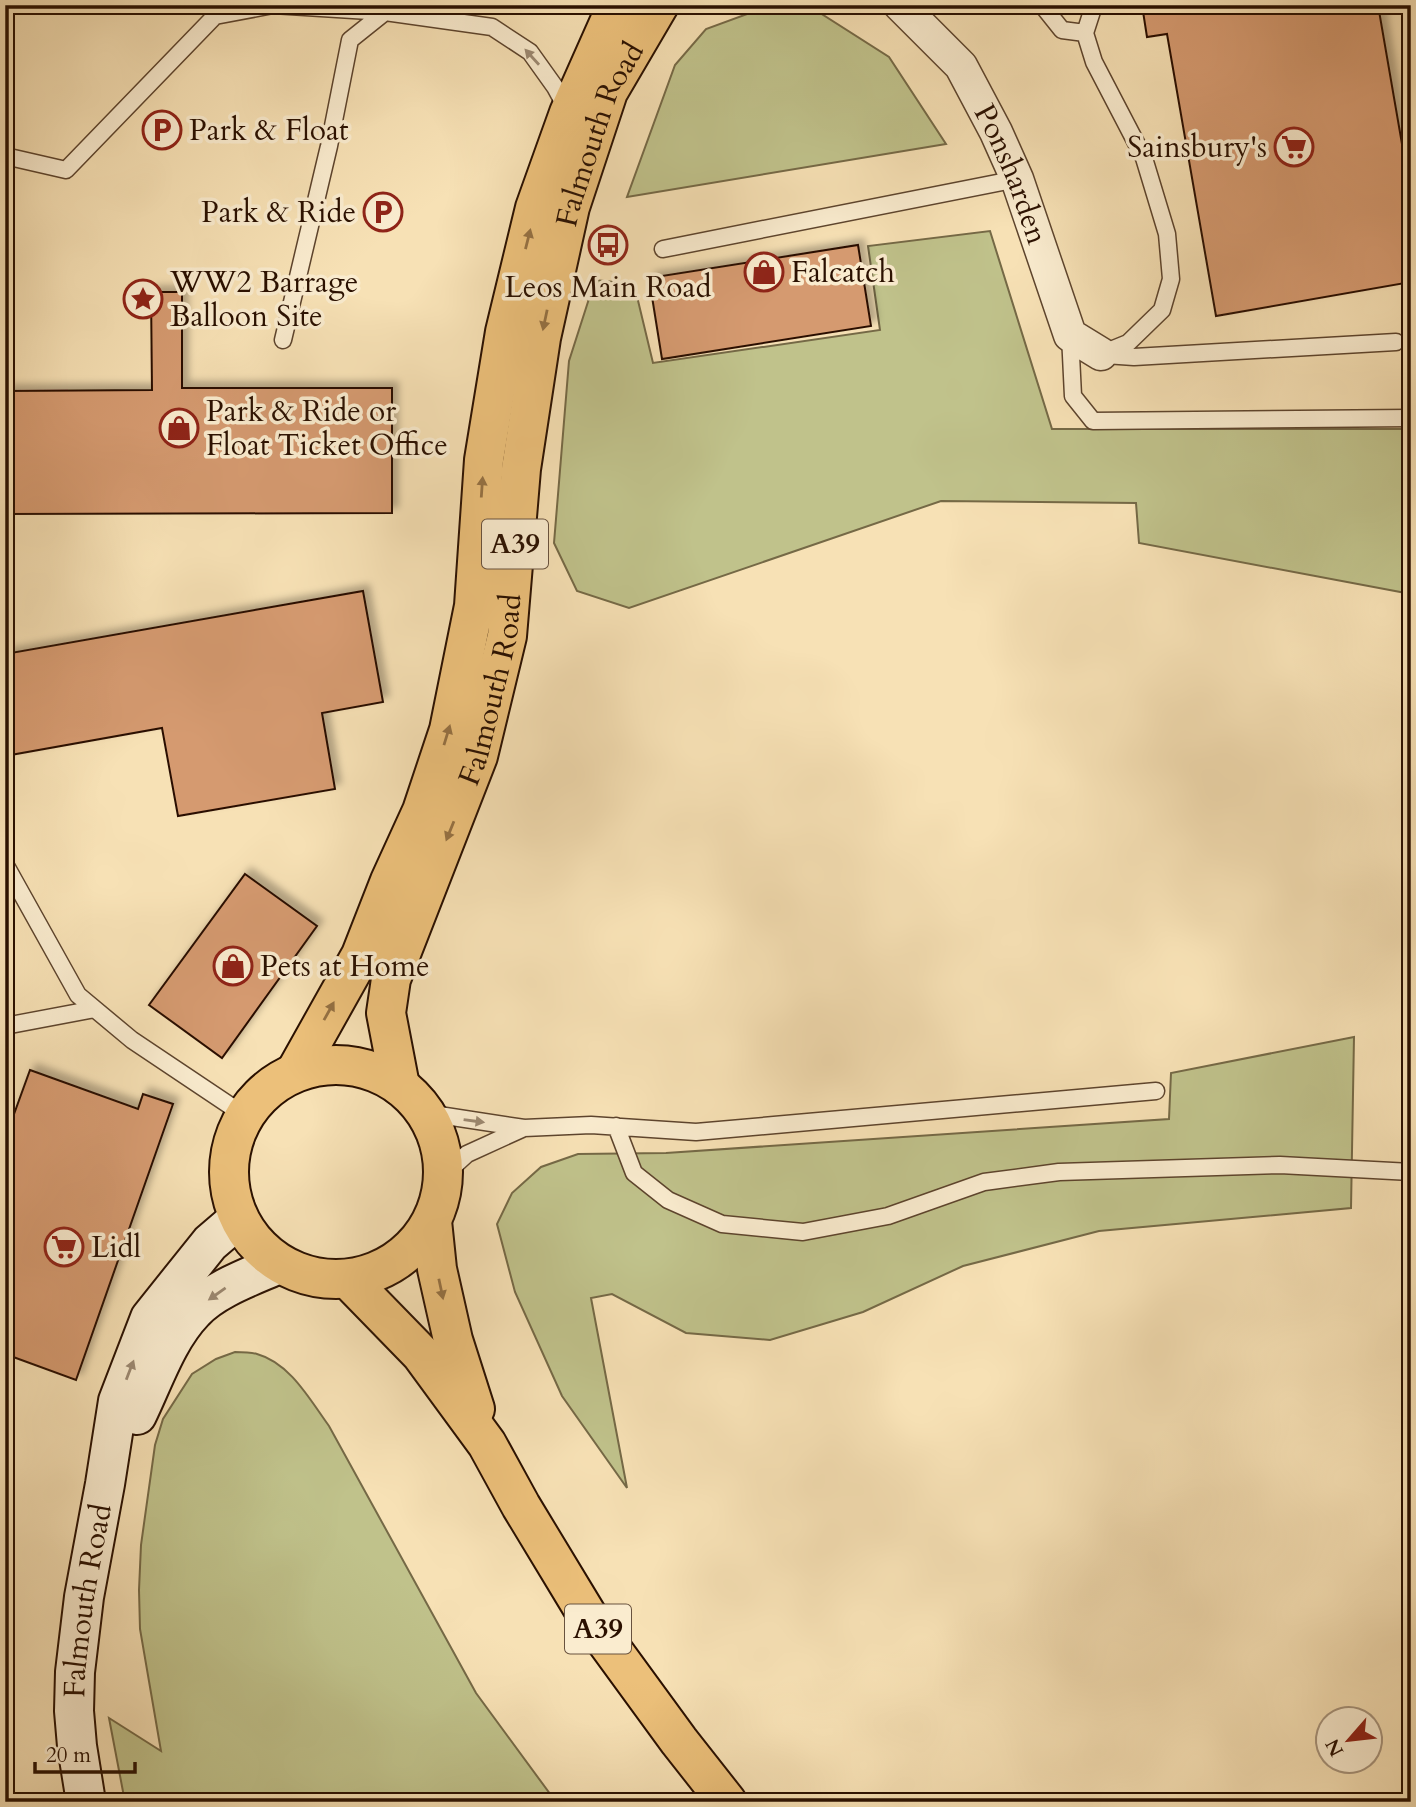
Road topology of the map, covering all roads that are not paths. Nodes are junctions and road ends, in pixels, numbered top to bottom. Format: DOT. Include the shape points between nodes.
graph roads {
  1 [pos="273,5"];
  2 [pos="617,5"];
  3 [pos="659,5"];
  4 [pos="900,5"];
  5 [pos="1042,5"];
  6 [pos="1094,5"];
  7 [pos="384,12"];
  8 [pos="1085,33"];
  9 [pos="569,113"];
  10 [pos="5,156"];
  11 [pos="1017,179"];
  12 [pos="663,249"];
  13 [pos="1070,335"];
  14 [pos="283,340"];
  15 [pos="1396,342"];
  16 [pos="1101,354"];
  17 [pos="1411,418"];
  18 [pos="5,864"];
  19 [pos="95,1009"];
  20 [pos="5,1026"];
  21 [pos="296,1072"];
  22 [pos="1156,1091"];
  23 [pos="413,1099"];
  24 [pos="244,1115"];
  25 [pos="616,1126"];
  26 [pos="524,1128"];
  27 [pos="1411,1172"];
  28 [pos="443,1176"];
  29 [pos="238,1219"];
  30 [pos="432,1221"];
  31 [pos="279,1264"];
  32 [pos="348,1279"];
  33 [pos="487,1444"];
  34 [pos="105,1484"];
  35 [pos="86,1802"];
  36 [pos="727,1802"];
  1 -- 7 [label="lane"];
  1 -- 10 [label="lane" via="215,16 66,170"];
  2 -- 9 [label="highway, Falmouth Road / A39"];
  3 -- 23 [label="highway, Falmouth Road / A39, one-way" via="608,92 570,207 541,338 521,469 508,636 478,756 391,979 386,1013"];
  4 -- 11 [label="street, Ponsharden" via="961,66"];
  5 -- 8 [label="lane" via="1062,30"];
  6 -- 8 [label="lane"];
  9 -- 7 [label="lane, one-way" via="530,52 492,27"];
  7 -- 14 [label="lane" via="350,40 330,146"];
  8 -- 16 [label="lane" via="1094,62 1144,158 1167,234 1171,279 1162,310 1128,343"];
  21 -- 9 [label="highway, Falmouth Road / A39, one-way" via="360,955 422,811 450,730 474,606 484,460 505,332 535,208"];
  11 -- 12 [label="lane"];
  11 -- 13 [label="street, Ponsharden"];
  13 -- 16 [label="street"];
  13 -- 17 [label="lane" via="1073,396 1093,421"];
  15 -- 16 [label="lane" via="1134,357"];
  18 -- 19 [label="lane" via="78,995"];
  19 -- 20 [label="lane"];
  19 -- 24 [label="lane" via="132,1040"];
  21 -- 23 [label="highway, Falmouth Road" via="332,1064 368,1069"];
  21 -- 24 [label="highway, Falmouth Road" via="267,1089"];
  22 -- 25 [label="lane" via="696,1132"];
  23 -- 26 [label="lane, one-way"];
  23 -- 28 [label="highway, Falmouth Road" via="439,1143"];
  24 -- 29 [label="highway, Falmouth Road" via="232,1142 228,1181"];
  25 -- 26 [label="lane"];
  25 -- 27 [label="lane" via="634,1173 668,1200 722,1224 803,1232 888,1216 984,1182 1059,1172 1280,1165"];
  26 -- 28 [label="lane" via="467,1154"];
  28 -- 30 [label="highway, Falmouth Road"];
  29 -- 31 [label="highway, Falmouth Road" via="256,1244"];
  34 -- 29 [label="main road, Falmouth Road, one-way" via="118,1401 150,1318 210,1243"];
  30 -- 32 [label="highway, Falmouth Road" via="411,1250 382,1270"];
  30 -- 33 [label="highway, A39, one-way" via="453,1340"];
  31 -- 32 [label="highway, Falmouth Road" via="312,1277"];
  31 -- 34 [label="main road, Falmouth Road, one-way" via="228,1286 195,1309 173,1340"];
  32 -- 33 [label="highway, A39" via="421,1354"];
  33 -- 36 [label="highway, A39" via="587,1615"];
  34 -- 35 [label="main road, Falmouth Road" via="75,1672 74,1711"];
}
